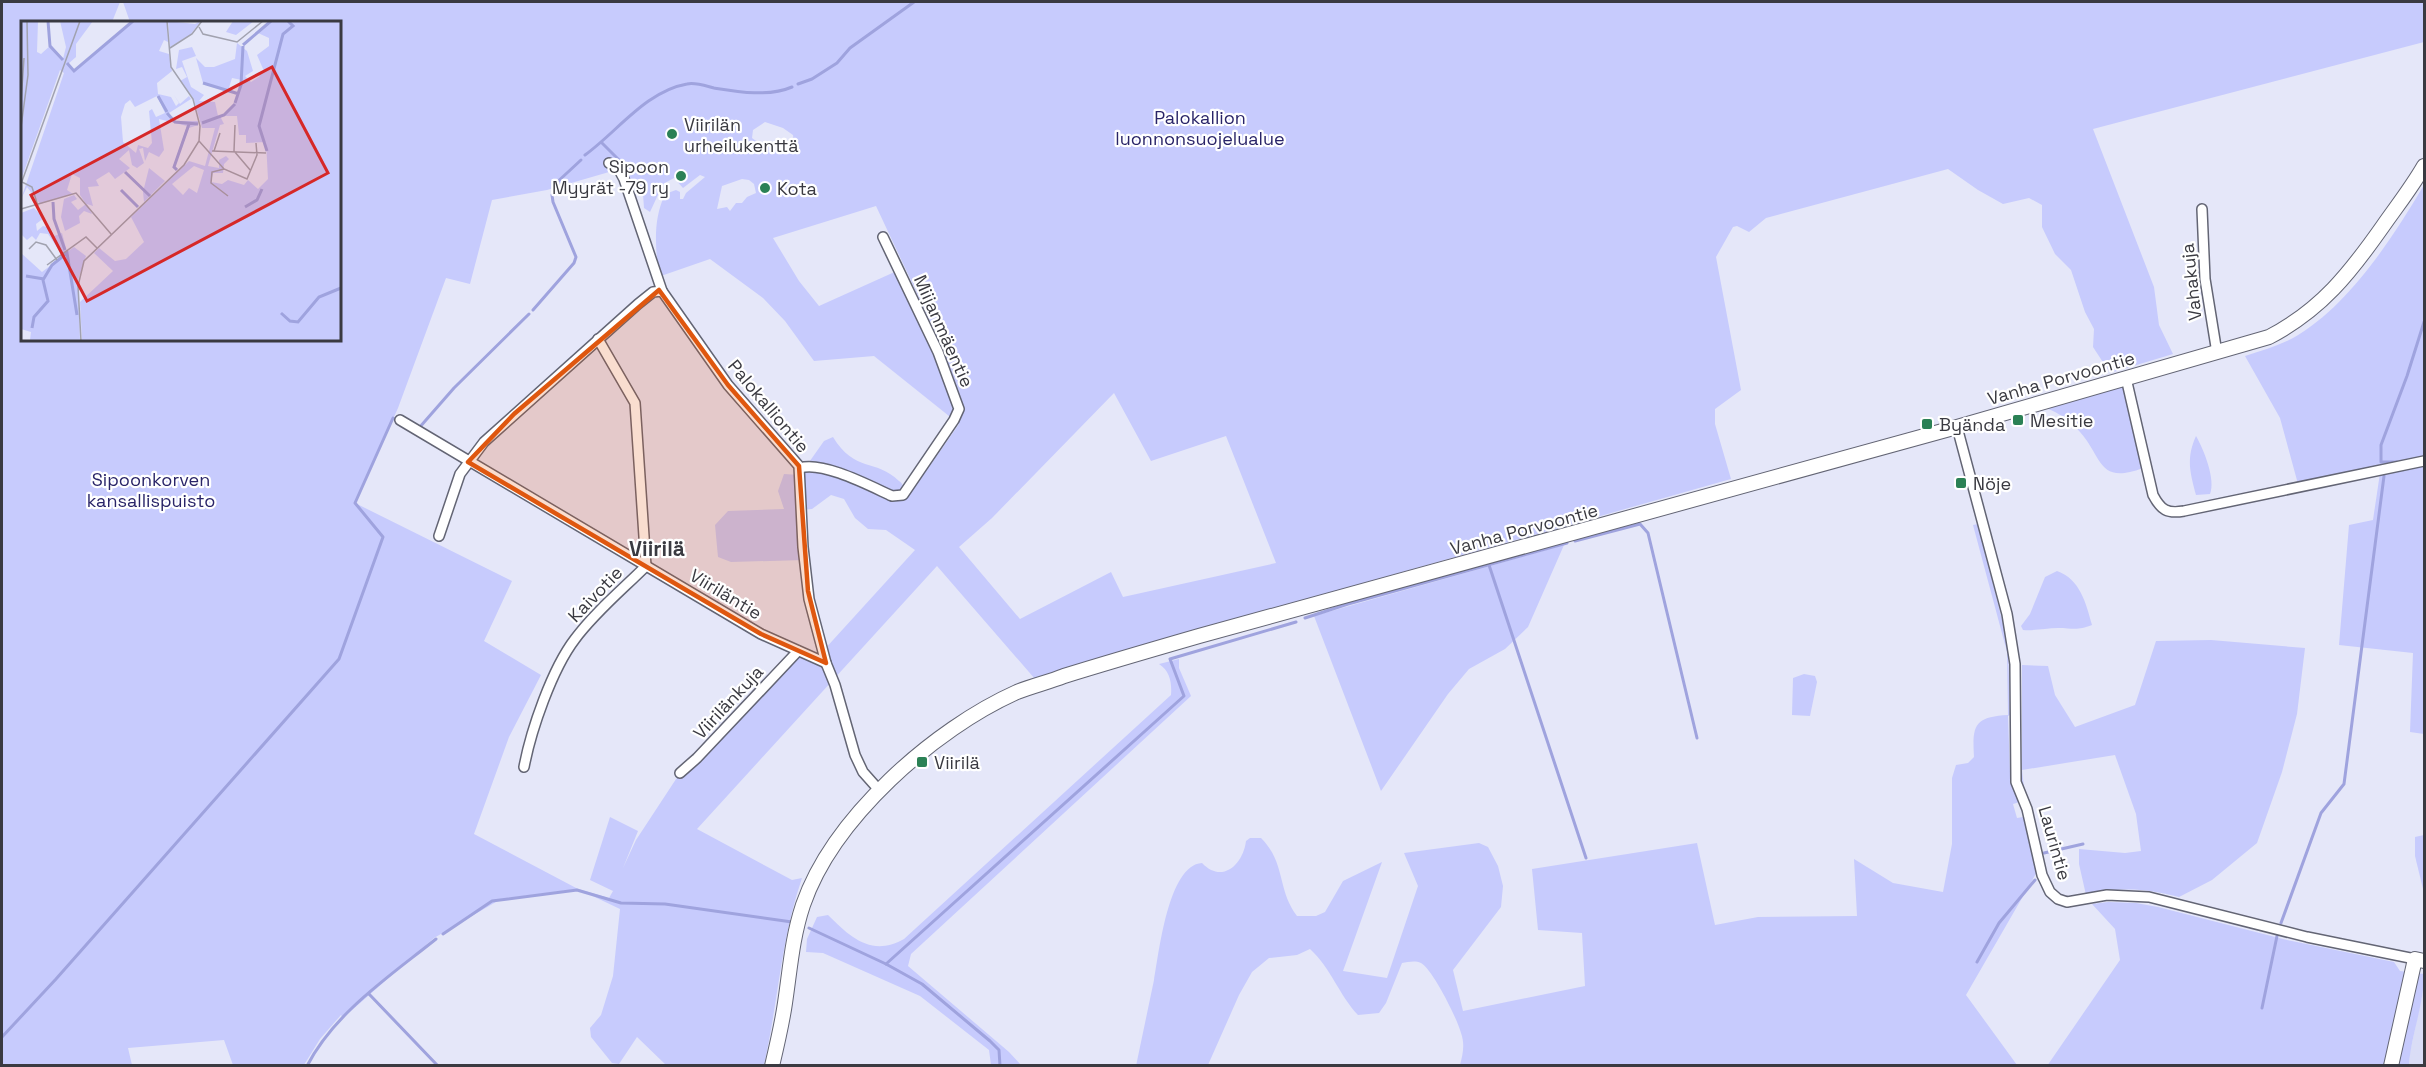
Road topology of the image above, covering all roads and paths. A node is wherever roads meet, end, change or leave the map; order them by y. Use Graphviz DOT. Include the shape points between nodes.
graph roads {
  1 [pos="609,164"];
  2 [pos="2424,166"];
  3 [pos="2202,209"];
  4 [pos="883,237"];
  5 [pos="662,291"];
  6 [pos="598,339"];
  7 [pos="2217,353"];
  8 [pos="2126,378"];
  9 [pos="400,420"];
  10 [pos="1957,427"];
  11 [pos="2424,461"];
  12 [pos="468,462"];
  13 [pos="800,468"];
  14 [pos="439,536"];
  15 [pos="646,566"];
  16 [pos="798,651"];
  17 [pos="826,663"];
  18 [pos="524,767"];
  19 [pos="680,773"];
  20 [pos="879,790"];
  21 [pos="2420,960"];
  22 [pos="772,1065"];
  23 [pos="2391,1065"];
  1 -- 5 [label="street, Palokalliontie" via="618,168 624,178"];
  2 -- 7 [label="street, Vanha Porvoontie" via="2360,258 2319,304 2269,337"];
  3 -- 7 [label="street, Vahakuja" via="2205,279"];
  4 -- 13 [label="street, Miijanmäentie" via="938,352 959,409 903,495 892,496 820,468"];
  5 -- 6 [label="street" via="653,292"];
  5 -- 13 [label="street, Palokalliontie" via="728,385"];
  6 -- 12 [label="street" via="483,442"];
  6 -- 15 [label="street, Kaivotie" via="635,403"];
  7 -- 8 [label="street, Vanha Porvoontie"];
  8 -- 10 [label="street, Vanha Porvoontie"];
  8 -- 11 [label="street" via="2153,495 2160,508 2168,512 2184,512"];
  9 -- 12 [label="street, Viiriläntie"];
  10 -- 20 [label="street, Vanha Porvoontie" via="1052,680 1017,692 963,723"];
  10 -- 21 [label="street, Laurintie" via="2013,645 2016,782 2050,892 2067,902 2107,896 2149,897 2299,935"];
  12 -- 14 [label="street" via="454,489"];
  12 -- 15 [label="street, Viiriläntie"];
  13 -- 17 [label="street, Palokalliontie" via="808,591"];
  15 -- 16 [label="street, Viiriläntie" via="761,634"];
  15 -- 18 [label="street, Kaivotie" via="576,637 562,657 528,746"];
  16 -- 17 [label="street, Viiriläntie"];
  16 -- 19 [label="street, Viirilänkuja"];
  17 -- 20 [label="street" via="855,755"];
  20 -- 22 [label="street, Vanha Porvoontie" via="845,830 814,879 804,904 794,936"];
  21 -- 23 [label="street"];
}
